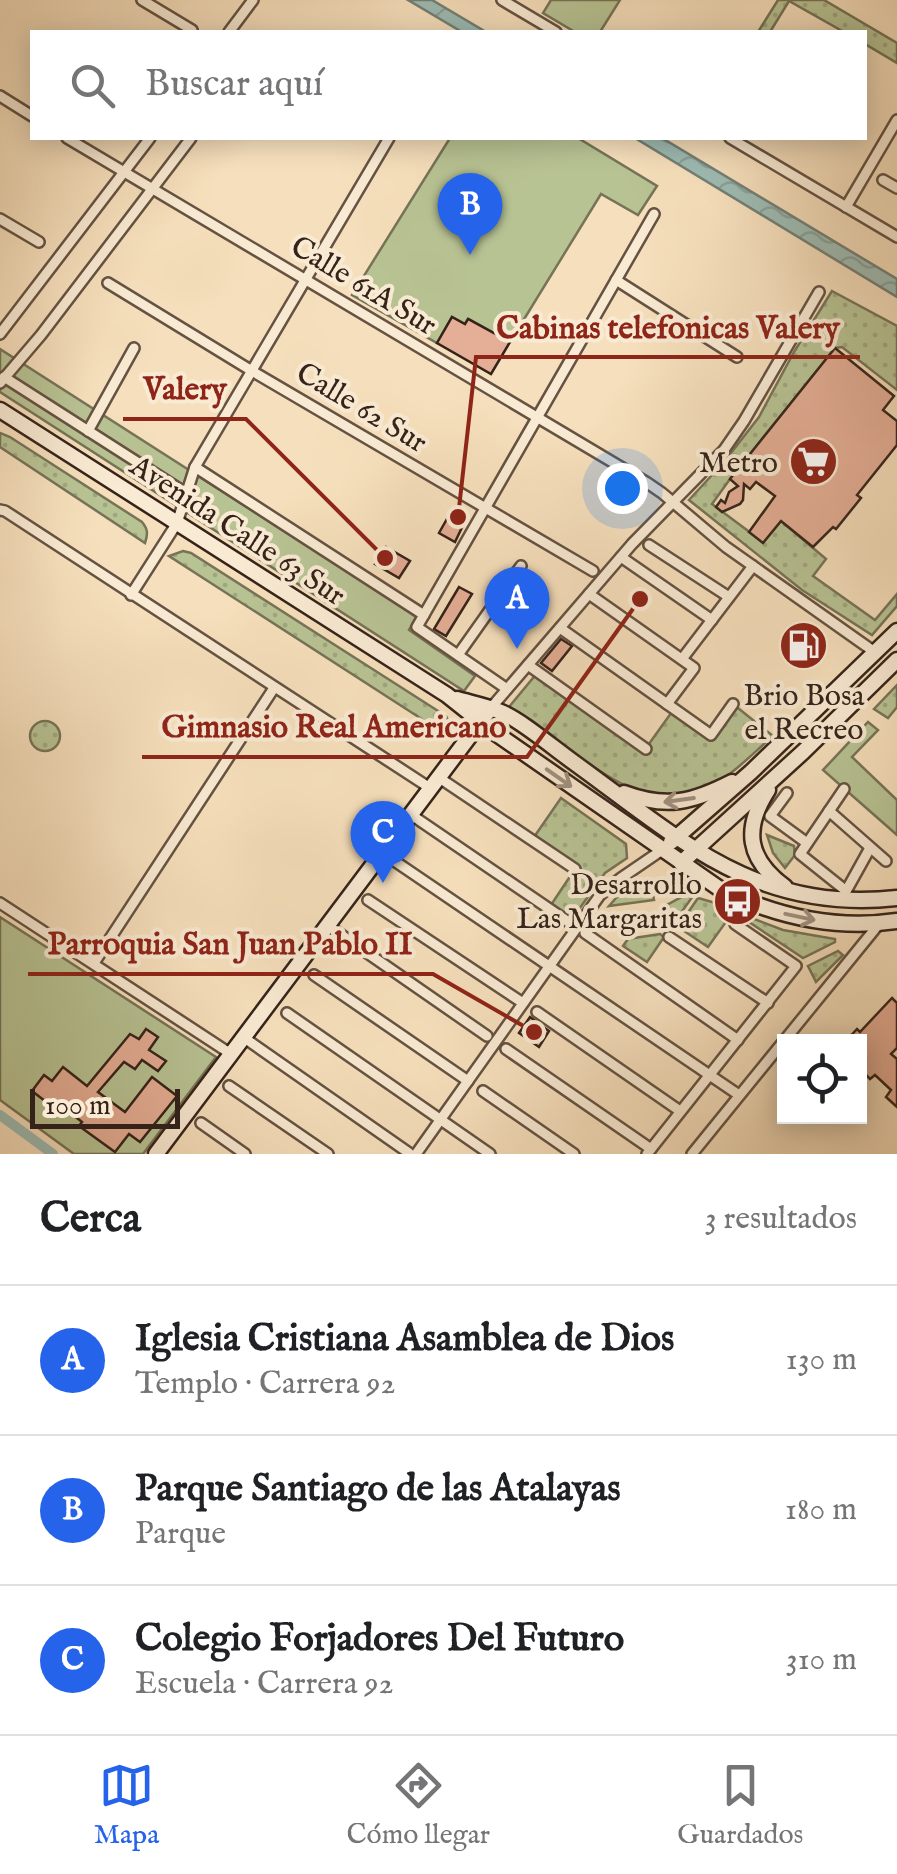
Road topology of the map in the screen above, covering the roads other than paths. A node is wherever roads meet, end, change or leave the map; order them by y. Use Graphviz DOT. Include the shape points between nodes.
graph roads {
  1 [pos="142,0"];
  2 [pos="252,0"];
  3 [pos="502,0"];
  4 [pos="192,30"];
  5 [pos="230,30"];
  6 [pos="553,30"];
  7 [pos="0,96"];
  8 [pos="30,115"];
  9 [pos="897,120"];
  10 [pos="70,140"];
  11 [pos="148,140"];
  12 [pos="189,140"];
  13 [pos="733,140"];
  14 [pos="387,141"];
  15 [pos="123,172"];
  16 [pos="884,180"];
  17 [pos="152,188"];
  18 [pos="897,188"];
  19 [pos="846,207"];
  20 [pos="654,214"];
  21 [pos="0,219"];
  22 [pos="897,237"];
  23 [pos="39,242"];
  24 [pos="306,279"];
  25 [pos="616,280"];
  26 [pos="108,283"];
  27 [pos="819,292"];
  28 [pos="0,334"];
  29 [pos="134,348"];
  30 [pos="737,357"];
  31 [pos="252,371"];
  32 [pos="2,378"];
  33 [pos="0,410"];
  34 [pos="537,418"];
  35 [pos="8,419"];
  36 [pos="88,431"];
  37 [pos="195,467"];
  38 [pos="187,494"];
  39 [pos="673,502"];
  40 [pos="485,509"];
  41 [pos="0,510"];
  42 [pos="177,524"];
  43 [pos="649,544"];
  44 [pos="621,557"];
  45 [pos="521,566"];
  46 [pos="753,566"];
  47 [pos="593,571"];
  48 [pos="589,594"];
  49 [pos="131,595"];
  50 [pos="729,597"];
  51 [pos="424,616"];
  52 [pos="712,620"];
  53 [pos="560,628"];
  54 [pos="897,631"];
  55 [pos="876,653"];
  56 [pos="458,656"];
  57 [pos="682,659"];
  58 [pos="897,660"];
  59 [pos="528,664"];
  60 [pos="274,688"];
  61 [pos="507,689"];
  62 [pos="447,696"];
  63 [pos="667,704"];
  64 [pos="733,704"];
  65 [pos="490,709"];
  66 [pos="480,721"];
  67 [pos="646,748"];
  68 [pos="751,772"];
  69 [pos="777,776"];
  70 [pos="434,782"];
  71 [pos="605,786"];
  72 [pos="844,789"];
  73 [pos="787,792"];
  74 [pos="829,811"];
  75 [pos="410,814"];
  76 [pos="677,837"];
  77 [pos="808,843"];
  78 [pos="870,848"];
  79 [pos="696,849"];
  80 [pos="662,850"];
  81 [pos="886,861"];
  82 [pos="396,862"];
  83 [pos="681,863"];
  84 [pos="575,869"];
  85 [pos="794,893"];
  86 [pos="845,895"];
  87 [pos="897,898"];
  88 [pos="368,900"];
  89 [pos="0,903"];
  90 [pos="897,921"];
  91 [pos="735,924"];
  92 [pos="879,924"];
  93 [pos="327,925"];
  94 [pos="573,925"];
  95 [pos="584,933"];
  96 [pos="669,936"];
  97 [pos="94,963"];
  98 [pos="550,964"];
  99 [pos="314,975"];
  100 [pos="768,1002"];
  101 [pos="523,1003"];
  102 [pos="537,1012"];
  103 [pos="287,1013"];
  104 [pos="486,1036"];
  105 [pos="243,1038"];
  106 [pos="738,1040"];
  107 [pos="506,1050"];
  108 [pos="230,1054"];
  109 [pos="710,1074"];
  110 [pos="468,1080"];
  111 [pos="229,1086"];
  112 [pos="483,1091"];
  113 [pos="738,1095"];
  114 [pos="680,1111"];
  115 [pos="440,1120"];
  116 [pos="201,1123"];
  117 [pos="649,1151"];
  118 [pos="412,1153"];
  119 [pos="696,1153"];
  120 [pos="156,1154"];
  121 [pos="245,1154"];
  122 [pos="328,1154"];
  123 [pos="490,1154"];
  124 [pos="574,1154"];
  1 -- 4 [label="street"];
  2 -- 5 [label="street"];
  3 -- 6 [label="street"];
  7 -- 8 [label="street"];
  9 -- 19 [label="street"];
  10 -- 15 [label="street, Calle 61A Sur"];
  11 -- 15 [label="street"];
  12 -- 17 [label="street"];
  13 -- 19 [label="street"];
  14 -- 24 [label="street"];
  15 -- 17 [label="street, Calle 61A Sur"];
  15 -- 28 [label="street"];
  16 -- 18 [label="street"];
  17 -- 24 [label="street, Calle 61A Sur"];
  17 -- 32 [label="street"];
  19 -- 22 [label="street"];
  20 -- 25 [label="street"];
  21 -- 23 [label="street"];
  24 -- 31 [label="street"];
  24 -- 34 [label="street, Calle 61A Sur"];
  25 -- 30 [label="street"];
  25 -- 34 [label="street"];
  26 -- 31 [label="street, Calle 62 Sur"];
  27 -- 39 [label="street" via="731,440"];
  29 -- 36 [label="street"];
  31 -- 37 [label="street"];
  31 -- 40 [label="street, Calle 62 Sur"];
  32 -- 36 [label="street"];
  33 -- 35 [label="main road, Avenida Calle 63 Sur"];
  34 -- 39 [label="street, Calle 61A Sur"];
  34 -- 40 [label="street"];
  35 -- 42 [label="main road, Avenida Calle 63 Sur"];
  36 -- 38 [label="street"];
  37 -- 38 [label="street"];
  37 -- 51 [label="street"];
  38 -- 42 [label="street"];
  39 -- 44 [label="street"];
  39 -- 46 [label="street, Calle 61A Sur"];
  40 -- 47 [label="street, Calle 62 Sur"];
  40 -- 51 [label="street"];
  41 -- 49 [label="street"];
  42 -- 49 [label="street"];
  42 -- 62 [label="main road, Avenida Calle 63 Sur"];
  43 -- 50 [label="street"];
  44 -- 48 [label="street"];
  44 -- 52 [label="street"];
  45 -- 56 [label="street"];
  46 -- 50 [label="street"];
  46 -- 55 [label="street, Calle 61A Sur"];
  48 -- 53 [label="street"];
  48 -- 57 [label="street"];
  49 -- 60 [label="street"];
  50 -- 52 [label="street"];
  51 -- 56 [label="street" via="417,628"];
  52 -- 57 [label="street"];
  53 -- 59 [label="street"];
  53 -- 63 [label="street"];
  54 -- 55 [label="main road"];
  55 -- 68 [label="main road"];
  56 -- 61 [label="street"];
  57 -- 63 [label="street" via="694,668"];
  58 -- 69 [label="main road"];
  59 -- 61 [label="street"];
  59 -- 67 [label="street"];
  60 -- 70 [label="street"];
  60 -- 97 [label="street"];
  61 -- 65 [label="street"];
  62 -- 65 [label="main road, Avenida Calle 63 Sur"];
  62 -- 66 [label="main road, Avenida Calle 63 Sur"];
  63 -- 64 [label="street" via="711,735"];
  65 -- 66 [label="main road"];
  65 -- 71 [label="main road, Avenida Calle 63 Sur"];
  66 -- 70 [label="main road"];
  66 -- 80 [label="main road, Avenida Calle 63 Sur, one-way"];
  68 -- 71 [label="main road, one-way" via="709,794 671,803"];
  68 -- 76 [label="main road"];
  69 -- 79 [label="main road"];
  69 -- 85 [label="main road" via="750,829 768,874"];
  70 -- 75 [label="main road"];
  70 -- 84 [label="street"];
  71 -- 76 [label="main road, Avenida Calle 63 Sur"];
  72 -- 74 [label="street"];
  73 -- 77 [label="street" via="770,816"];
  74 -- 77 [label="street"];
  74 -- 78 [label="street"];
  75 -- 93 [label="main road"];
  75 -- 94 [label="street"];
  76 -- 79 [label="main road, Avenida Calle 63 Sur"];
  76 -- 80 [label="main road"];
  77 -- 86 [label="street" via="800,854"];
  78 -- 81 [label="street"];
  78 -- 86 [label="street"];
  79 -- 83 [label="main road"];
  79 -- 85 [label="main road, Avenida Calle 63 Sur"];
  80 -- 83 [label="main road, Avenida Calle 63 Sur"];
  80 -- 98 [label="street" via="600,895"];
  82 -- 98 [label="street"];
  83 -- 92 [label="main road, Avenida Calle 63 Sur, one-way" via="735,896 785,914"];
  85 -- 86 [label="main road, Avenida Calle 63 Sur"];
  86 -- 87 [label="main road, Avenida Calle 63 Sur"];
  88 -- 101 [label="street"];
  89 -- 97 [label="street"];
  90 -- 92 [label="main road, Avenida Calle 63 Sur"];
  91 -- 100 [label="street" via="796,966"];
  92 -- 113 [label="street"];
  93 -- 104 [label="street"];
  93 -- 105 [label="main road"];
  95 -- 106 [label="street"];
  96 -- 100 [label="street"];
  97 -- 108 [label="street"];
  98 -- 101 [label="street"];
  98 -- 109 [label="street"];
  99 -- 110 [label="street"];
  100 -- 106 [label="street"];
  101 -- 110 [label="street"];
  102 -- 114 [label="street"];
  103 -- 115 [label="street"];
  105 -- 108 [label="main road"];
  105 -- 118 [label="street"];
  106 -- 109 [label="street"];
  107 -- 117 [label="street"];
  108 -- 120 [label="main road"];
  109 -- 113 [label="street"];
  109 -- 114 [label="street"];
  110 -- 115 [label="street"];
  111 -- 122 [label="street"];
  112 -- 124 [label="street"];
  113 -- 119 [label="street"];
  114 -- 117 [label="street"];
  115 -- 118 [label="street"];
  115 -- 123 [label="street"];
  116 -- 121 [label="street"];
}
